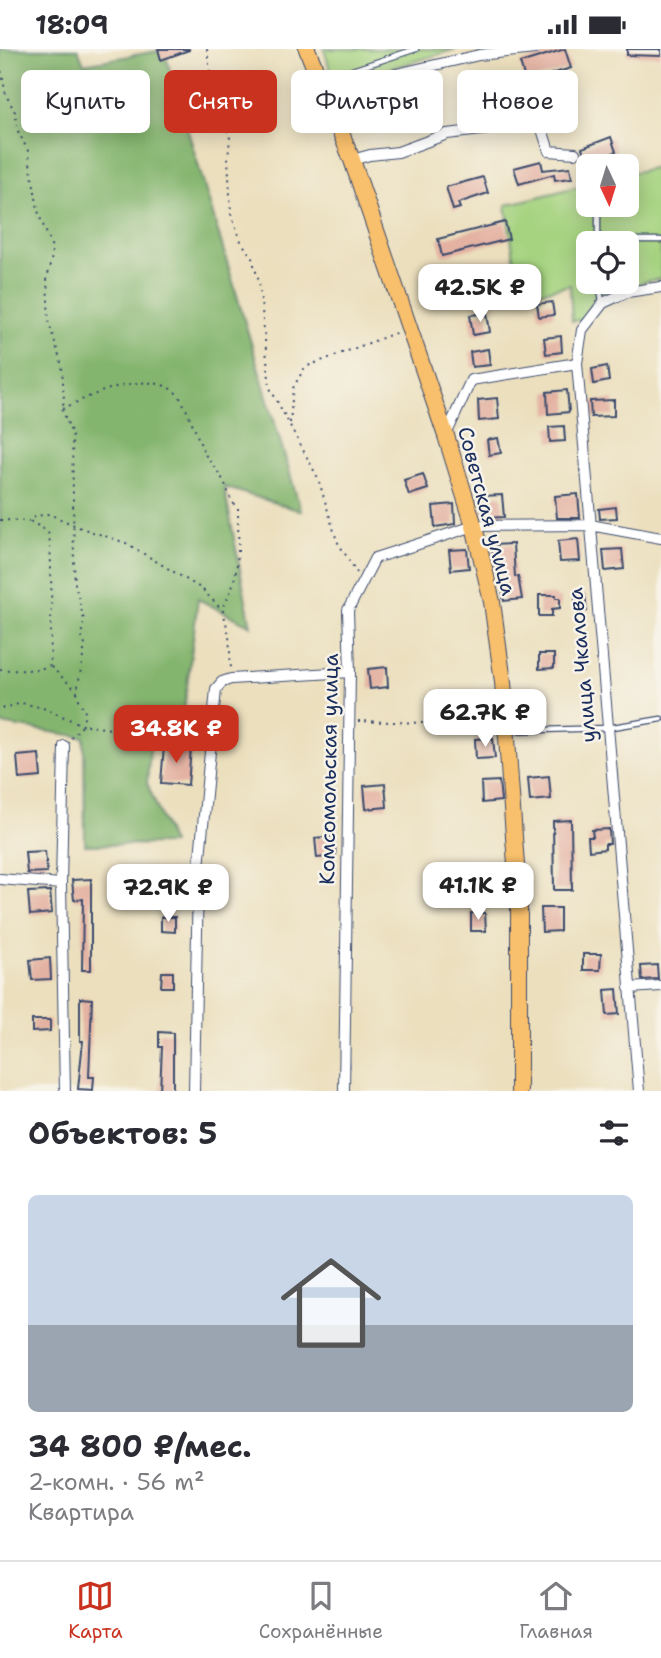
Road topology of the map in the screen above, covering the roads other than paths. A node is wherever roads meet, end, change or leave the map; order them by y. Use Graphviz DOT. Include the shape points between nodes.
graph roads {
  1 [pos="307,49"];
  2 [pos="416,49"];
  3 [pos="535,49"];
  4 [pos="400,51"];
  5 [pos="314,70"];
  6 [pos="350,70"];
  7 [pos="414,70"];
  8 [pos="340,133"];
  9 [pos="575,153"];
  10 [pos="352,160"];
  11 [pos="639,240"];
  12 [pos="661,240"];
  13 [pos="661,287"];
  14 [pos="601,294"];
  15 [pos="603,303"];
  16 [pos="577,363"];
  17 [pos="446,436"];
  18 [pos="590,525"];
  19 [pos="474,526"];
  20 [pos="661,538"];
  21 [pos="350,672"];
  22 [pos="661,719"];
  23 [pos="502,728"];
  24 [pos="607,728"];
  25 [pos="64,747"];
  26 [pos="0,879"];
  27 [pos="61,884"];
  28 [pos="661,985"];
  29 [pos="629,988"];
  30 [pos="65,1091"];
  31 [pos="194,1091"];
  32 [pos="344,1091"];
  33 [pos="519,1091"];
  34 [pos="639,1091"];
  1 -- 5 [label="main road, Советская улица"];
  2 -- 4 [label="lane"];
  3 -- 7 [label="street" via="479,55"];
  4 -- 6 [label="lane"];
  8 -- 10 [label="main road, Советская улица"];
  9 -- 10 [label="street" via="549,151 541,126 516,126 447,134 398,152"];
  10 -- 17 [label="main road, Советская улица"];
  11 -- 12 [label="lane"];
  13 -- 15 [label="street" via="627,292"];
  14 -- 15 [label="lane"];
  15 -- 16 [label="street, улица Чкалова" via="582,330"];
  16 -- 17 [label="street" via="471,380"];
  16 -- 18 [label="street, улица Чкалова"];
  17 -- 19 [label="main road, Советская улица"];
  18 -- 19 [label="street, Комсомольская улица"];
  18 -- 20 [label="street, Комсомольская улица"];
  18 -- 24 [label="street, улица Чкалова"];
  19 -- 21 [label="street, Комсомольская улица" via="375,558 348,610"];
  19 -- 23 [label="main road, Советская улица" via="492,603 503,682"];
  21 -- 31 [label="street" via="231,679 216,689 198,878"];
  21 -- 32 [label="street, Комсомольская улица"];
  22 -- 24 [label="lane"];
  23 -- 24 [label="lane"];
  23 -- 33 [label="main road, Советская улица" via="519,907"];
  24 -- 29 [label="street, улица Чкалова"];
  25 -- 27 [label="street"];
  26 -- 27 [label="street"];
  27 -- 30 [label="street"];
  28 -- 29 [label="street"];
  29 -- 34 [label="street, улица Чкалова"];
}
